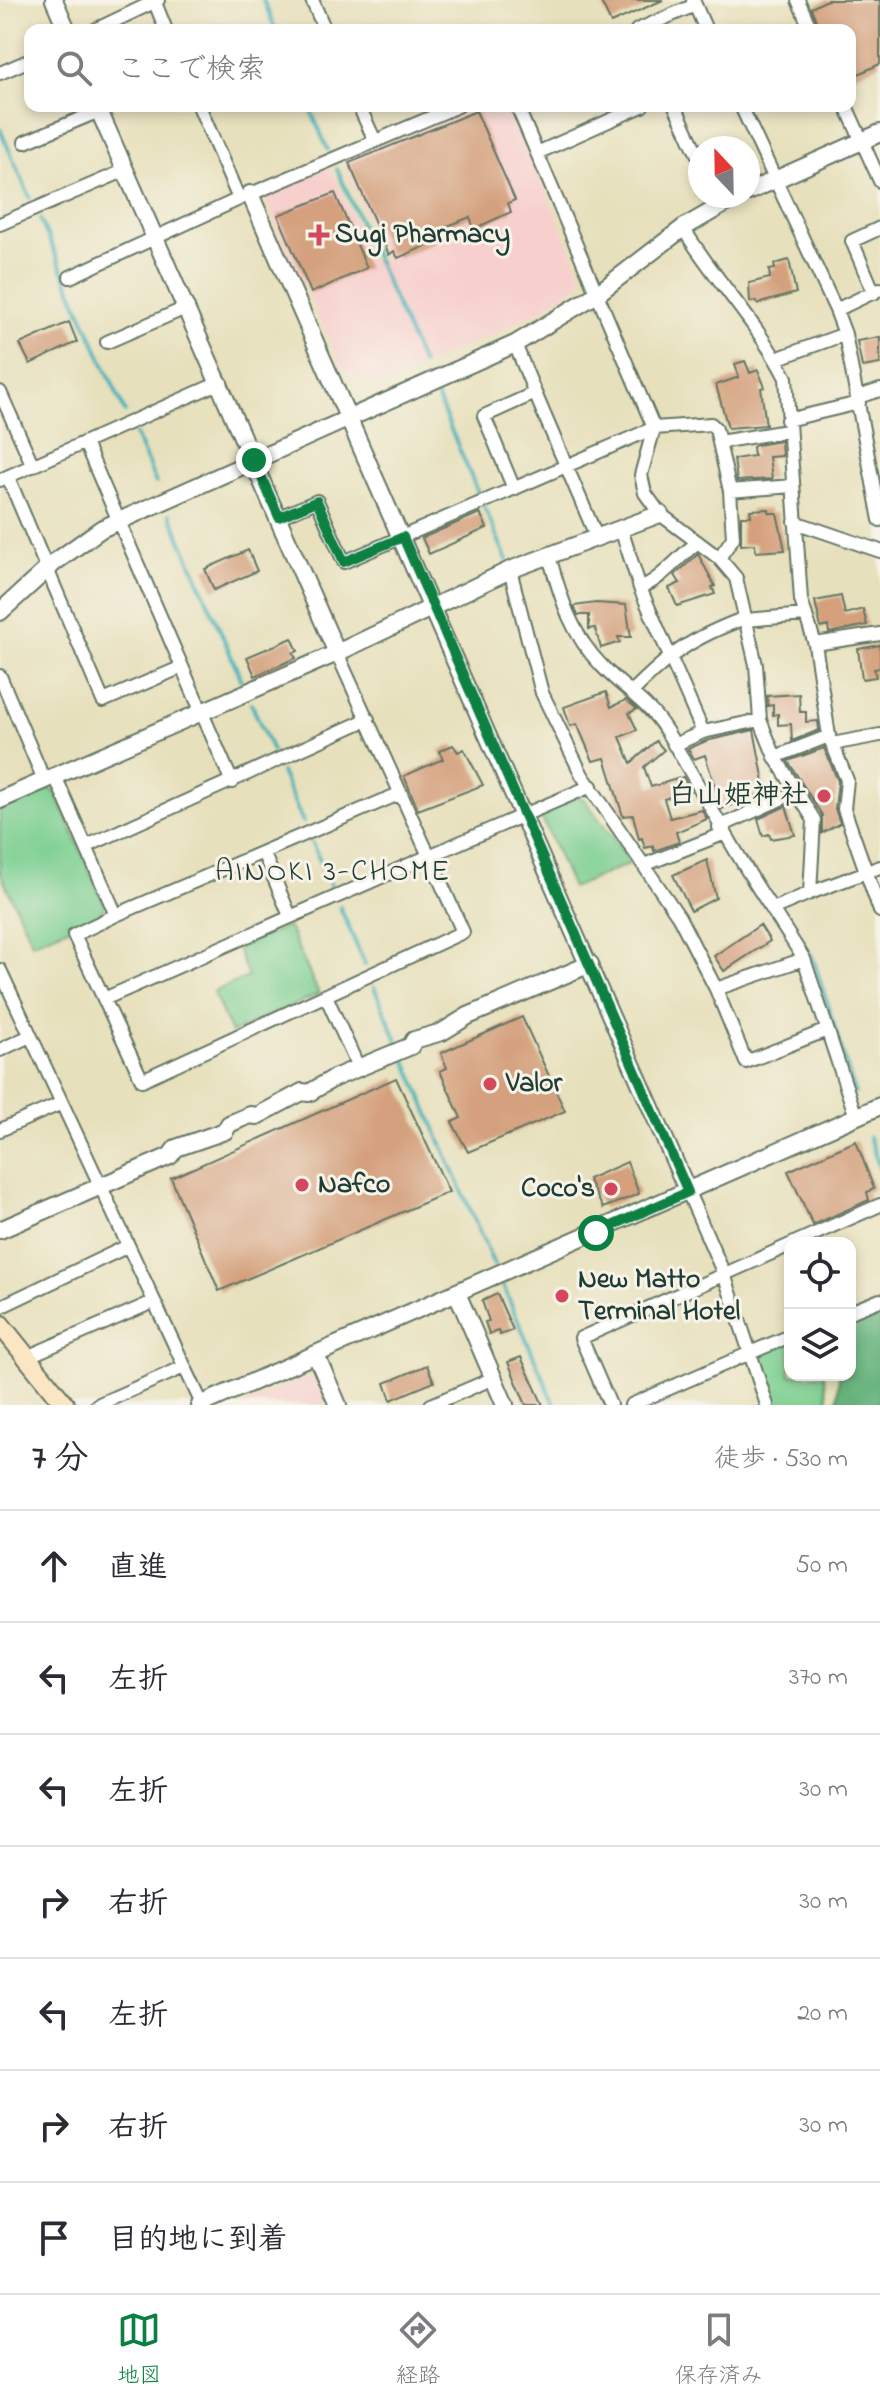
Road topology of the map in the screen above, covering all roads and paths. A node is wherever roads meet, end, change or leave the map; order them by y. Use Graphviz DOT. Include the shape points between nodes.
graph roads {
  1 [pos="54,0"];
  2 [pos="312,0"];
  3 [pos="798,0"];
  4 [pos="155,1"];
  5 [pos="694,3"];
  6 [pos="64,24"];
  7 [pos="107,24"];
  8 [pos="164,24"];
  9 [pos="322,24"];
  10 [pos="650,24"];
  11 [pos="703,24"];
  12 [pos="808,24"];
  13 [pos="24,63"];
  14 [pos="0,73"];
  15 [pos="91,112"];
  16 [pos="99,112"];
  17 [pos="202,112"];
  18 [pos="362,112"];
  19 [pos="444,112"];
  20 [pos="520,112"];
  21 [pos="625,112"];
  22 [pos="678,112"];
  23 [pos="744,112"];
  24 [pos="849,112"];
  25 [pos="880,133"];
  26 [pos="689,136"];
  27 [pos="375,141"];
  28 [pos="862,141"];
  29 [pos="25,142"];
  30 [pos="537,153"];
  31 [pos="126,170"];
  32 [pos="775,180"];
  33 [pos="880,181"];
  34 [pos="760,187"];
  35 [pos="244,197"];
  36 [pos="708,208"];
  37 [pos="0,224"];
  38 [pos="683,228"];
  39 [pos="880,228"];
  40 [pos="157,238"];
  41 [pos="70,277"];
  42 [pos="877,291"];
  43 [pos="597,294"];
  44 [pos="188,307"];
  45 [pos="836,310"];
  46 [pos="845,334"];
  47 [pos="107,342"];
  48 [pos="515,344"];
  49 [pos="776,359"];
  50 [pos="221,382"];
  51 [pos="880,390"];
  52 [pos="0,392"];
  53 [pos="535,393"];
  54 [pos="858,400"];
  55 [pos="350,419"];
  56 [pos="787,425"];
  57 [pos="654,428"];
  58 [pos="719,442"];
  59 [pos="85,443"];
  60 [pos="254,460"];
  61 [pos="568,465"];
  62 [pos="33,466"];
  63 [pos="876,470"];
  64 [pos="4,478"];
  65 [pos="792,486"];
  66 [pos="514,489"];
  67 [pos="730,491"];
  68 [pos="660,514"];
  69 [pos="279,517"];
  70 [pos="119,520"];
  71 [pos="880,520"];
  72 [pos="795,522"];
  73 [pos="621,529"];
  74 [pos="403,537"];
  75 [pos="597,538"];
  76 [pos="698,542"];
  77 [pos="880,551"];
  78 [pos="549,556"];
  79 [pos="719,558"];
  80 [pos="48,570"];
  81 [pos="510,570"];
  82 [pos="640,588"];
  83 [pos="433,607"];
  84 [pos="0,612"];
  85 [pos="806,615"];
  86 [pos="745,619"];
  87 [pos="880,634"];
  88 [pos="815,644"];
  89 [pos="337,653"];
  90 [pos="669,655"];
  91 [pos="182,667"];
  92 [pos="0,676"];
  93 [pos="632,692"];
  94 [pos="202,712"];
  95 [pos="368,719"];
  96 [pos="760,720"];
  97 [pos="703,732"];
  98 [pos="880,735"];
  99 [pos="830,740"];
  100 [pos="674,745"];
  101 [pos="775,757"];
  102 [pos="50,778"];
  103 [pos="232,782"];
  104 [pos="591,786"];
  105 [pos="798,791"];
  106 [pos="401,793"];
  107 [pos="0,800"];
  108 [pos="522,814"];
  109 [pos="721,831"];
  110 [pos="87,846"];
  111 [pos="263,852"];
  112 [pos="429,856"];
  113 [pos="644,865"];
  114 [pos="880,867"];
  115 [pos="867,872"];
  116 [pos="810,893"];
  117 [pos="772,909"];
  118 [pos="880,911"];
  119 [pos="116,915"];
  120 [pos="290,916"];
  121 [pos="804,959"];
  122 [pos="590,964"];
  123 [pos="0,970"];
  124 [pos="716,989"];
  125 [pos="326,996"];
  126 [pos="104,999"];
  127 [pos="827,1030"];
  128 [pos="30,1036"];
  129 [pos="0,1050"];
  130 [pos="358,1067"];
  131 [pos="62,1103"];
  132 [pos="880,1106"];
  133 [pos="856,1117"];
  134 [pos="0,1130"];
  135 [pos="101,1185"];
  136 [pos="688,1192"];
  137 [pos="880,1205"];
  138 [pos="0,1230"];
  139 [pos="808,1237"];
  140 [pos="126,1247"];
  141 [pos="784,1247"];
  142 [pos="724,1274"];
  143 [pos="457,1293"];
  144 [pos="880,1300"];
  145 [pos="153,1302"];
  146 [pos="0,1307"];
  147 [pos="856,1310"];
  148 [pos="0,1324"];
  149 [pos="784,1339"];
  150 [pos="750,1353"];
  151 [pos="316,1355"];
  152 [pos="29,1356"];
  153 [pos="184,1367"];
  154 [pos="494,1378"];
  155 [pos="65,1405"];
  156 [pos="97,1405"];
  157 [pos="201,1405"];
  158 [pos="338,1405"];
  159 [pos="431,1405"];
  160 [pos="505,1405"];
  161 [pos="610,1405"];
  162 [pos="631,1405"];
  163 [pos="767,1405"];
  1 -- 6 [label="street"];
  2 -- 9 [label="street"];
  3 -- 12 [label="street"];
  4 -- 7 [label="street"];
  4 -- 8 [label="street"];
  5 -- 10 [label="street"];
  5 -- 11 [label="street"];
  13 -- 14 [label="street"];
  15 -- 29 [label="street"];
  16 -- 31 [label="street"];
  17 -- 35 [label="street"];
  18 -- 27 [label="street"];
  19 -- 27 [label="street"];
  20 -- 30 [label="street"];
  21 -- 30 [label="street"];
  22 -- 26 [label="street"];
  23 -- 32 [label="street"];
  24 -- 28 [label="street"];
  25 -- 28 [label="street"];
  27 -- 35 [label="street"];
  28 -- 32 [label="street"];
  28 -- 33 [label="street"];
  30 -- 43 [label="street"];
  31 -- 37 [label="street"];
  31 -- 40 [label="street"];
  32 -- 34 [label="street"];
  32 -- 45 [label="street"];
  35 -- 40 [label="street"];
  35 -- 55 [label="street"];
  36 -- 38 [label="street"];
  38 -- 43 [label="street"];
  38 -- 49 [label="street"];
  39 -- 42 [label="street" via="852,241"];
  40 -- 41 [label="street"];
  40 -- 44 [label="street"];
  42 -- 45 [label="street"];
  43 -- 48 [label="street"];
  43 -- 57 [label="street"];
  44 -- 47 [label="street"];
  44 -- 50 [label="street"];
  45 -- 46 [label="street"];
  46 -- 49 [label="street"];
  46 -- 54 [label="street"];
  48 -- 53 [label="street"];
  48 -- 55 [label="street"];
  49 -- 56 [label="street" via="786,378"];
  50 -- 59 [label="street"];
  50 -- 60 [label="street"];
  51 -- 54 [label="street"];
  52 -- 62 [label="street"];
  53 -- 61 [label="street"];
  53 -- 66 [label="street" via="484,416"];
  54 -- 56 [label="street"];
  54 -- 63 [label="street"];
  55 -- 60 [label="street"];
  55 -- 74 [label="street"];
  56 -- 58 [label="street"];
  56 -- 65 [label="street"];
  57 -- 58 [label="street" via="711,424"];
  57 -- 61 [label="street"];
  57 -- 68 [label="street" via="641,475 645,493"];
  58 -- 67 [label="street"];
  59 -- 62 [label="street"];
  59 -- 70 [label="street"];
  60 -- 69 [label="street"];
  60 -- 70 [label="street"];
  61 -- 66 [label="street"];
  61 -- 75 [label="street"];
  62 -- 64 [label="street"];
  63 -- 71 [label="street"];
  64 -- 80 [label="street"];
  65 -- 67 [label="street"];
  65 -- 72 [label="street"];
  66 -- 74 [label="street"];
  67 -- 79 [label="street" via="733,538"];
  68 -- 73 [label="street"];
  68 -- 76 [label="street"];
  69 -- 74 [label="street" via="317,501 344,562"];
  69 -- 89 [label="street"];
  70 -- 80 [label="street"];
  70 -- 91 [label="street"];
  72 -- 77 [label="street"];
  72 -- 85 [label="street"];
  73 -- 75 [label="street"];
  73 -- 82 [label="street"];
  74 -- 83 [label="street"];
  75 -- 78 [label="street"];
  76 -- 79 [label="street"];
  76 -- 82 [label="street" via="667,565 656,581"];
  78 -- 81 [label="street"];
  78 -- 93 [label="street" via="577,637"];
  79 -- 86 [label="street" via="736,578"];
  80 -- 84 [label="street"];
  80 -- 91 [label="street" via="103,701"];
  81 -- 83 [label="street"];
  81 -- 104 [label="street" via="542,693"];
  82 -- 90 [label="street"];
  83 -- 89 [label="street"];
  83 -- 108 [label="street"];
  85 -- 86 [label="street"];
  85 -- 88 [label="street"];
  86 -- 90 [label="street" via="698,636"];
  86 -- 96 [label="street" via="756,665"];
  87 -- 88 [label="street"];
  88 -- 99 [label="street"];
  89 -- 94 [label="street"];
  89 -- 95 [label="street"];
  90 -- 93 [label="street"];
  90 -- 97 [label="street"];
  91 -- 94 [label="street"];
  92 -- 102 [label="street"];
  93 -- 100 [label="street" via="650,707"];
  94 -- 102 [label="street"];
  94 -- 103 [label="street"];
  95 -- 103 [label="street"];
  95 -- 106 [label="street"];
  96 -- 97 [label="street"];
  96 -- 101 [label="street"];
  97 -- 100 [label="street"];
  98 -- 99 [label="street"];
  99 -- 101 [label="street"];
  99 -- 115 [label="street" via="847,780 844,809"];
  100 -- 109 [label="street"];
  101 -- 105 [label="street"];
  102 -- 107 [label="street"];
  102 -- 110 [label="street"];
  103 -- 110 [label="street"];
  104 -- 108 [label="street"];
  104 -- 113 [label="street"];
  105 -- 109 [label="street"];
  105 -- 116 [label="street" via="814,820"];
  106 -- 111 [label="street"];
  106 -- 112 [label="street"];
  108 -- 112 [label="street"];
  108 -- 122 [label="street"];
  109 -- 113 [label="street"];
  109 -- 117 [label="street"];
  110 -- 119 [label="street"];
  111 -- 119 [label="street"];
  111 -- 120 [label="street"];
  112 -- 120 [label="street"];
  112 -- 125 [label="street" via="463,932"];
  113 -- 124 [label="street" via="679,917"];
  114 -- 115 [label="street"];
  115 -- 116 [label="street"];
  115 -- 118 [label="street"];
  116 -- 117 [label="street"];
  117 -- 121 [label="street"];
  119 -- 126 [label="street" via="74,935"];
  120 -- 126 [label="street"];
  121 -- 124 [label="street"];
  121 -- 127 [label="street"];
  122 -- 130 [label="street"];
  122 -- 136 [label="street"];
  123 -- 128 [label="street"];
  124 -- 127 [label="street" via="746,1062"];
  125 -- 126 [label="street" via="142,1080"];
  125 -- 130 [label="street"];
  127 -- 133 [label="street"];
  128 -- 129 [label="street"];
  128 -- 131 [label="street"];
  130 -- 135 [label="street"];
  131 -- 134 [label="street"];
  131 -- 135 [label="street"];
  132 -- 133 [label="street"];
  133 -- 136 [label="street"];
  135 -- 138 [label="street"];
  135 -- 140 [label="street"];
  136 -- 142 [label="street"];
  136 -- 143 [label="street"];
  137 -- 139 [label="street"];
  140 -- 145 [label="street"];
  140 -- 146 [label="street"];
  141 -- 142 [label="street"];
  142 -- 150 [label="street"];
  142 -- 161 [label="street" via="581,1338"];
  143 -- 151 [label="street"];
  143 -- 154 [label="street"];
  144 -- 147 [label="street"];
  145 -- 152 [label="street"];
  145 -- 153 [label="street"];
  148 -- 152 [label="main road"];
  149 -- 150 [label="street"];
  150 -- 162 [label="street"];
  150 -- 163 [label="street"];
  151 -- 157 [label="street"];
  151 -- 158 [label="street"];
  152 -- 155 [label="main road"];
  153 -- 156 [label="street"];
  153 -- 157 [label="street"];
  154 -- 159 [label="street"];
  154 -- 160 [label="street"];
}
